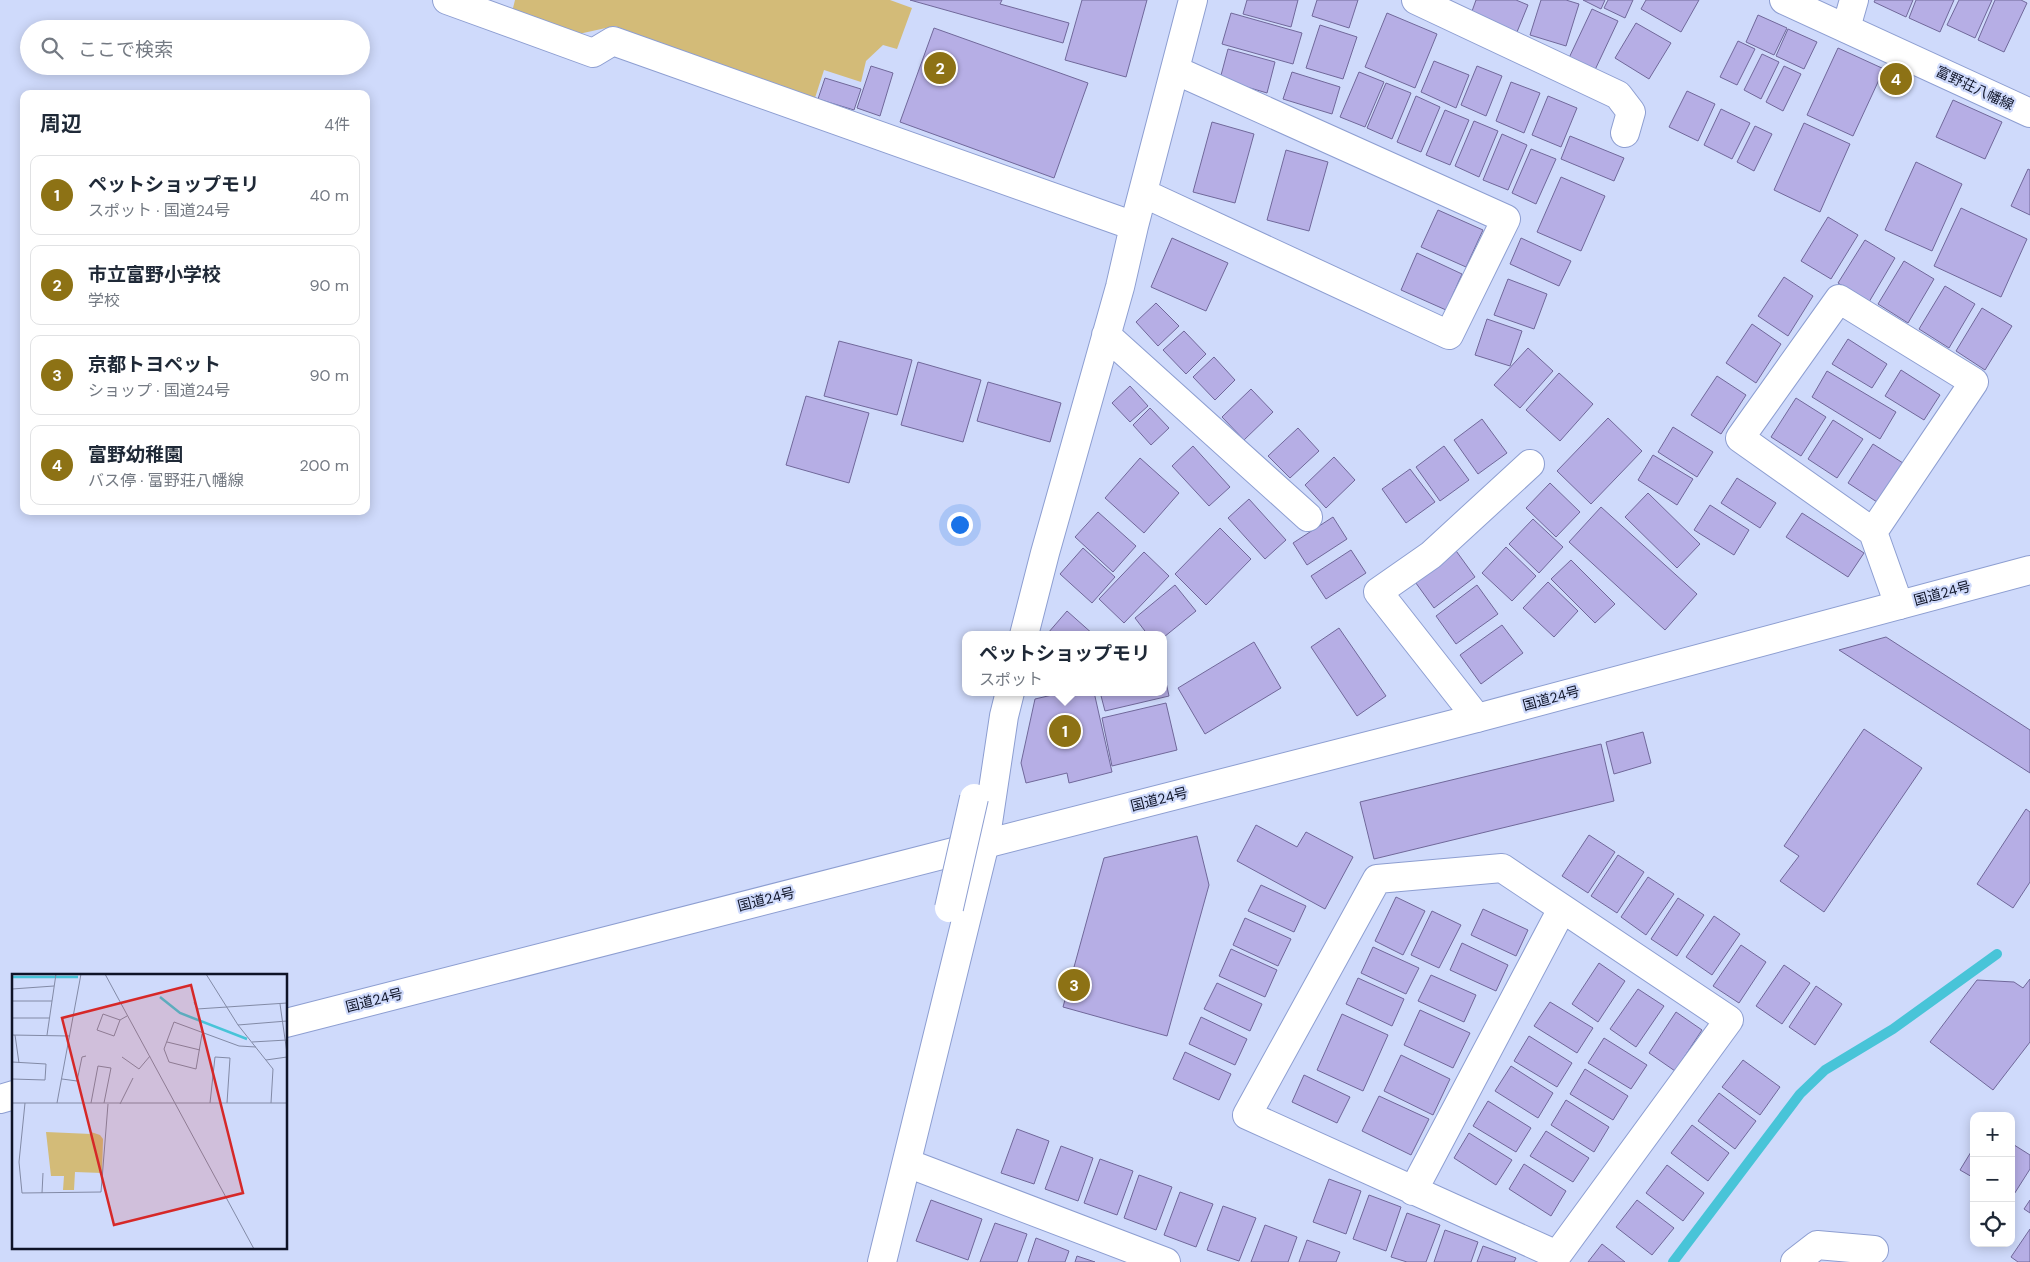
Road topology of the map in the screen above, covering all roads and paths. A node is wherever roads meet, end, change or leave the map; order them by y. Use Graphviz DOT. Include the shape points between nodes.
graph roads {
  1 [pos="447,0"];
  2 [pos="1193,0"];
  3 [pos="1416,0"];
  4 [pos="1784,0"];
  5 [pos="1854,0"];
  6 [pos="1846,28"];
  7 [pos="1175,70"];
  8 [pos="2030,113"];
  9 [pos="1625,133"];
  10 [pos="1143,193"];
  11 [pos="1134,226"];
  12 [pos="1106,335"];
  13 [pos="1530,464"];
  14 [pos="1308,517"];
  15 [pos="1873,532"];
  16 [pos="2030,570"];
  17 [pos="1899,605"];
  18 [pos="1025,631"];
  19 [pos="1009,696"];
  20 [pos="1477,718"];
  21 [pos="974,798"];
  22 [pos="985,843"];
  23 [pos="949,908"];
  24 [pos="1562,909"];
  25 [pos="288,1022"];
  26 [pos="907,1163"];
  27 [pos="1413,1191"];
  28 [pos="1874,1250"];
  29 [pos="1554,1258"];
  30 [pos="882,1262"];
  31 [pos="1166,1262"];
  32 [pos="1795,1262"];
  1 -- 11 [label="main road" via="593,53 613,41"];
  2 -- 7 [label="main road"];
  3 -- 9 [label="main road" via="1618,95 1631,112"];
  4 -- 6 [label="main road, 富野荘八幡線"];
  5 -- 6 [label="main road"];
  6 -- 8 [label="main road, 富野荘八幡線"];
  7 -- 10 [label="main road"];
  7 -- 10 [label="main road" via="1506,219 1449,335"];
  10 -- 11 [label="main road"];
  11 -- 12 [label="main road"];
  12 -- 14 [label="main road"];
  12 -- 18 [label="main road"];
  13 -- 20 [label="main road" via="1431,555 1378,592"];
  15 -- 15 [label="main road" via="1740,438 1839,299 1974,382"];
  15 -- 17 [label="main road"];
  16 -- 17 [label="main road, 国道24号"];
  17 -- 20 [label="main road, 国道24号"];
  19 -- 22 [label="main road"];
  20 -- 22 [label="main road, 国道24号"];
  21 -- 23 [label="main road, bridge"];
  22 -- 25 [label="main road, 国道24号"];
  22 -- 26 [label="main road"];
  24 -- 27 [label="main road"];
  24 -- 27 [label="main road" via="1502,868 1377,879 1247,1115"];
  24 -- 29 [label="main road" via="1729,1020"];
  26 -- 30 [label="main road"];
  26 -- 31 [label="main road"];
  27 -- 29 [label="main road"];
  28 -- 32 [label="main road" via="1817,1245"];
}
